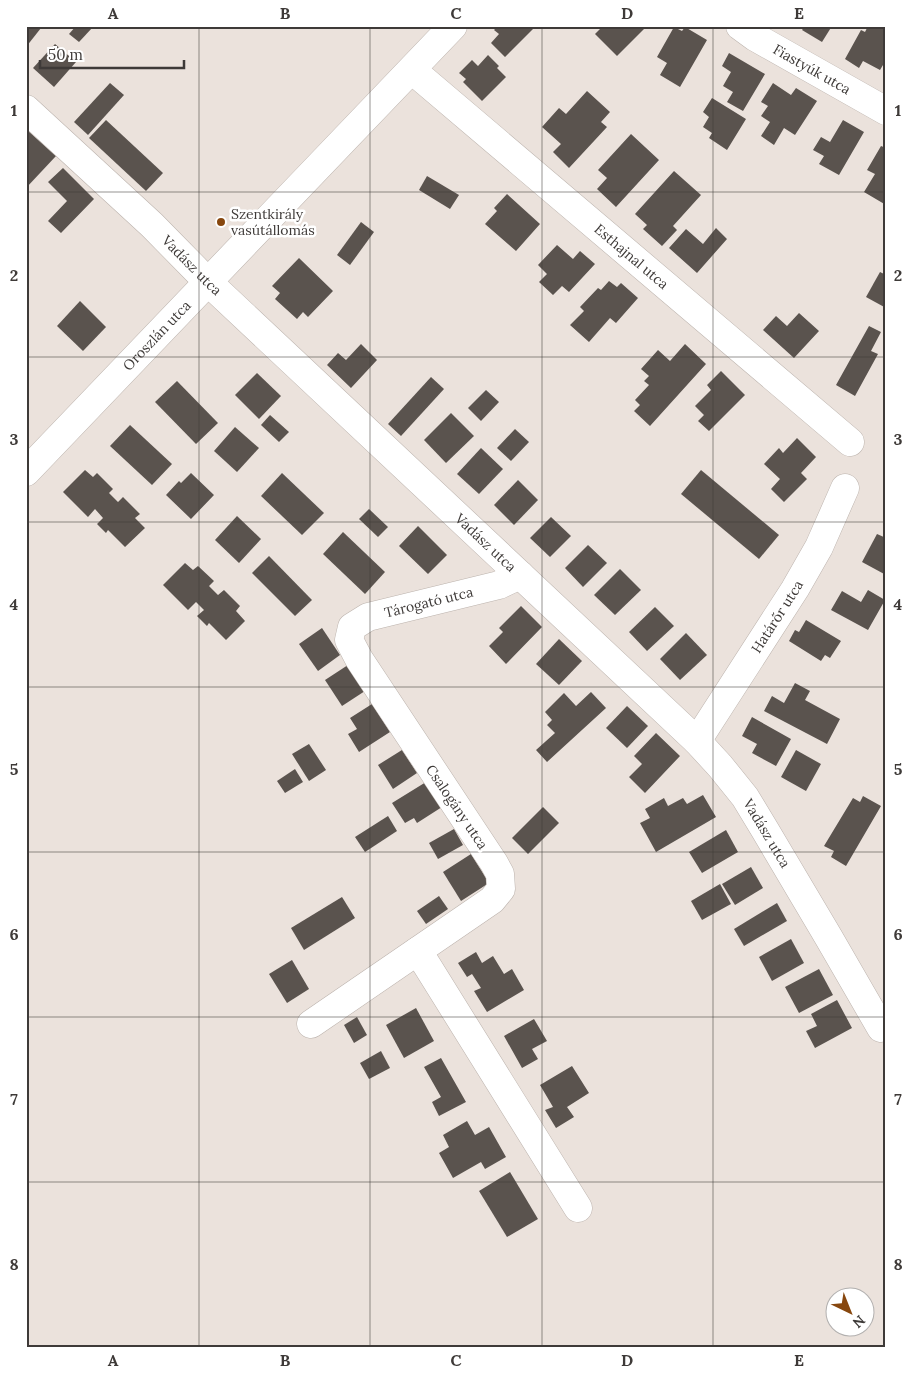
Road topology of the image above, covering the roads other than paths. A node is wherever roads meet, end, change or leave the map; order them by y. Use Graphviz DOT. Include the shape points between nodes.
graph roads {
  1 [pos="452,26"];
  2 [pos="740,26"];
  3 [pos="412,70"];
  4 [pos="26,109"];
  5 [pos="886,111"];
  6 [pos="208,282"];
  7 [pos="850,442"];
  8 [pos="26,472"];
  9 [pos="845,488"];
  10 [pos="520,575"];
  11 [pos="349,640"];
  12 [pos="698,741"];
  13 [pos="418,951"];
  14 [pos="311,1024"];
  15 [pos="881,1028"];
  16 [pos="578,1208"];
  1 -- 3 [label="street, Oroszlán utca"];
  2 -- 5 [label="street, Fiastyúk utca"];
  3 -- 6 [label="street, Oroszlán utca"];
  3 -- 7 [label="street, Esthajnal utca"];
  4 -- 6 [label="street, Vadász utca" via="152,225"];
  6 -- 8 [label="street, Oroszlán utca"];
  6 -- 10 [label="street, Vadász utca"];
  9 -- 12 [label="street, Határőr utca" via="819,548"];
  10 -- 11 [label="street, Tárogató utca" via="499,585 368,617 352,627"];
  10 -- 12 [label="street, Vadász utca"];
  11 -- 13 [label="street, Csalogány utca" via="500,874 501,889 492,900"];
  12 -- 15 [label="street, Vadász utca" via="750,806"];
  13 -- 14 [label="street, Csalogány utca"];
  13 -- 16 [label="street"];
}
